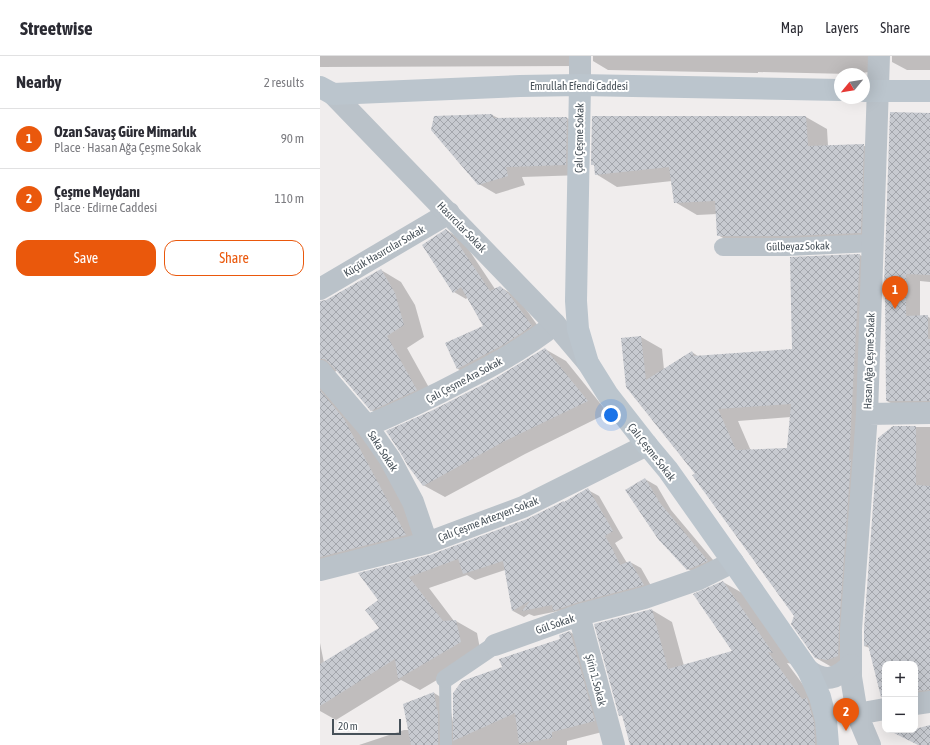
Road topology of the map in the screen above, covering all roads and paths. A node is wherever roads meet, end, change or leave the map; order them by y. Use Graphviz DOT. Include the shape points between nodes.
graph roads {
  1 [pos="580,56"];
  2 [pos="880,56"];
  3 [pos="580,85"];
  4 [pos="326,90"];
  5 [pos="834,90"];
  6 [pos="871,91"];
  7 [pos="930,91"];
  8 [pos="449,213"];
  9 [pos="873,243"];
  10 [pos="723,247"];
  11 [pos="320,289"];
  12 [pos="555,324"];
  13 [pos="588,363"];
  14 [pos="320,371"];
  15 [pos="930,413"];
  16 [pos="867,414"];
  17 [pos="367,426"];
  18 [pos="646,445"];
  19 [pos="427,543"];
  20 [pos="734,562"];
  21 [pos="320,570"];
  22 [pos="579,616"];
  23 [pos="495,645"];
  24 [pos="851,665"];
  25 [pos="808,670"];
  26 [pos="445,679"];
  27 [pos="930,702"];
  28 [pos="918,704"];
  29 [pos="882,710"];
  30 [pos="857,714"];
  31 [pos="446,745"];
  32 [pos="614,745"];
  33 [pos="828,745"];
  34 [pos="870,745"];
  1 -- 3 [label="street, Çalı Çeşme Sokak"];
  2 -- 6 [label="street, Hasan Ağa Çeşme Sokak"];
  3 -- 4 [label="main road, Emrullah Efendi Caddesi"];
  3 -- 5 [label="main road, Emrullah Efendi Caddesi"];
  3 -- 13 [label="main road, Çalı Çeşme Sokak" via="576,301 578,329"];
  4 -- 8 [label="street, Hasırcılar Sokak"];
  6 -- 7 [label="main road"];
  6 -- 9 [label="street, Hasan Ağa Çeşme Sokak"];
  8 -- 11 [label="street, Küçük Hasırcılar Sokak"];
  8 -- 12 [label="street, Hasırcılar Sokak"];
  9 -- 10 [label="street, Gülbeyaz Sokak"];
  9 -- 16 [label="street, Hasan Ağa Çeşme Sokak"];
  12 -- 13 [label="street, Hasırcılar Sokak"];
  12 -- 17 [label="street, Çalı Çeşme Ara Sokak" via="538,338 487,369 416,405"];
  13 -- 18 [label="main road, Çalı Çeşme Sokak" via="608,395"];
  14 -- 17 [label="street, Saka Sokak"];
  15 -- 16 [label="street"];
  16 -- 24 [label="street, Hasan Ağa Çeşme Sokak" via="851,629"];
  17 -- 19 [label="street, Saka Sokak" via="390,459 413,502"];
  18 -- 19 [label="street, Çalı Çeşme Artezyen Sokak" via="524,508"];
  18 -- 20 [label="main road, Çalı Çeşme Sokak" via="668,470"];
  19 -- 21 [label="street, Çalı Çeşme Artezyen Sokak"];
  20 -- 22 [label="street, Gül Sokak" via="699,579"];
  20 -- 25 [label="main road, Çalı Çeşme Sokak"];
  22 -- 23 [label="street, Gül Sokak"];
  22 -- 32 [label="street, Şirin 1. Sokak"];
  23 -- 26 [label="street, Gül Sokak"];
  24 -- 25 [label="street" via="842,674 834,677 815,676"];
  24 -- 30 [label="street, Hasan Ağa Çeşme Sokak"];
  25 -- 33 [label="main road, Çalı Çeşme Sokak" via="820,697 826,720"];
  26 -- 31 [label="lane, Gül Sokak"];
  27 -- 28 [label="street"];
  29 -- 30 [label="street"];
  30 -- 34 [label="street, Hasan Ağa Çeşme Sokak"];
}
